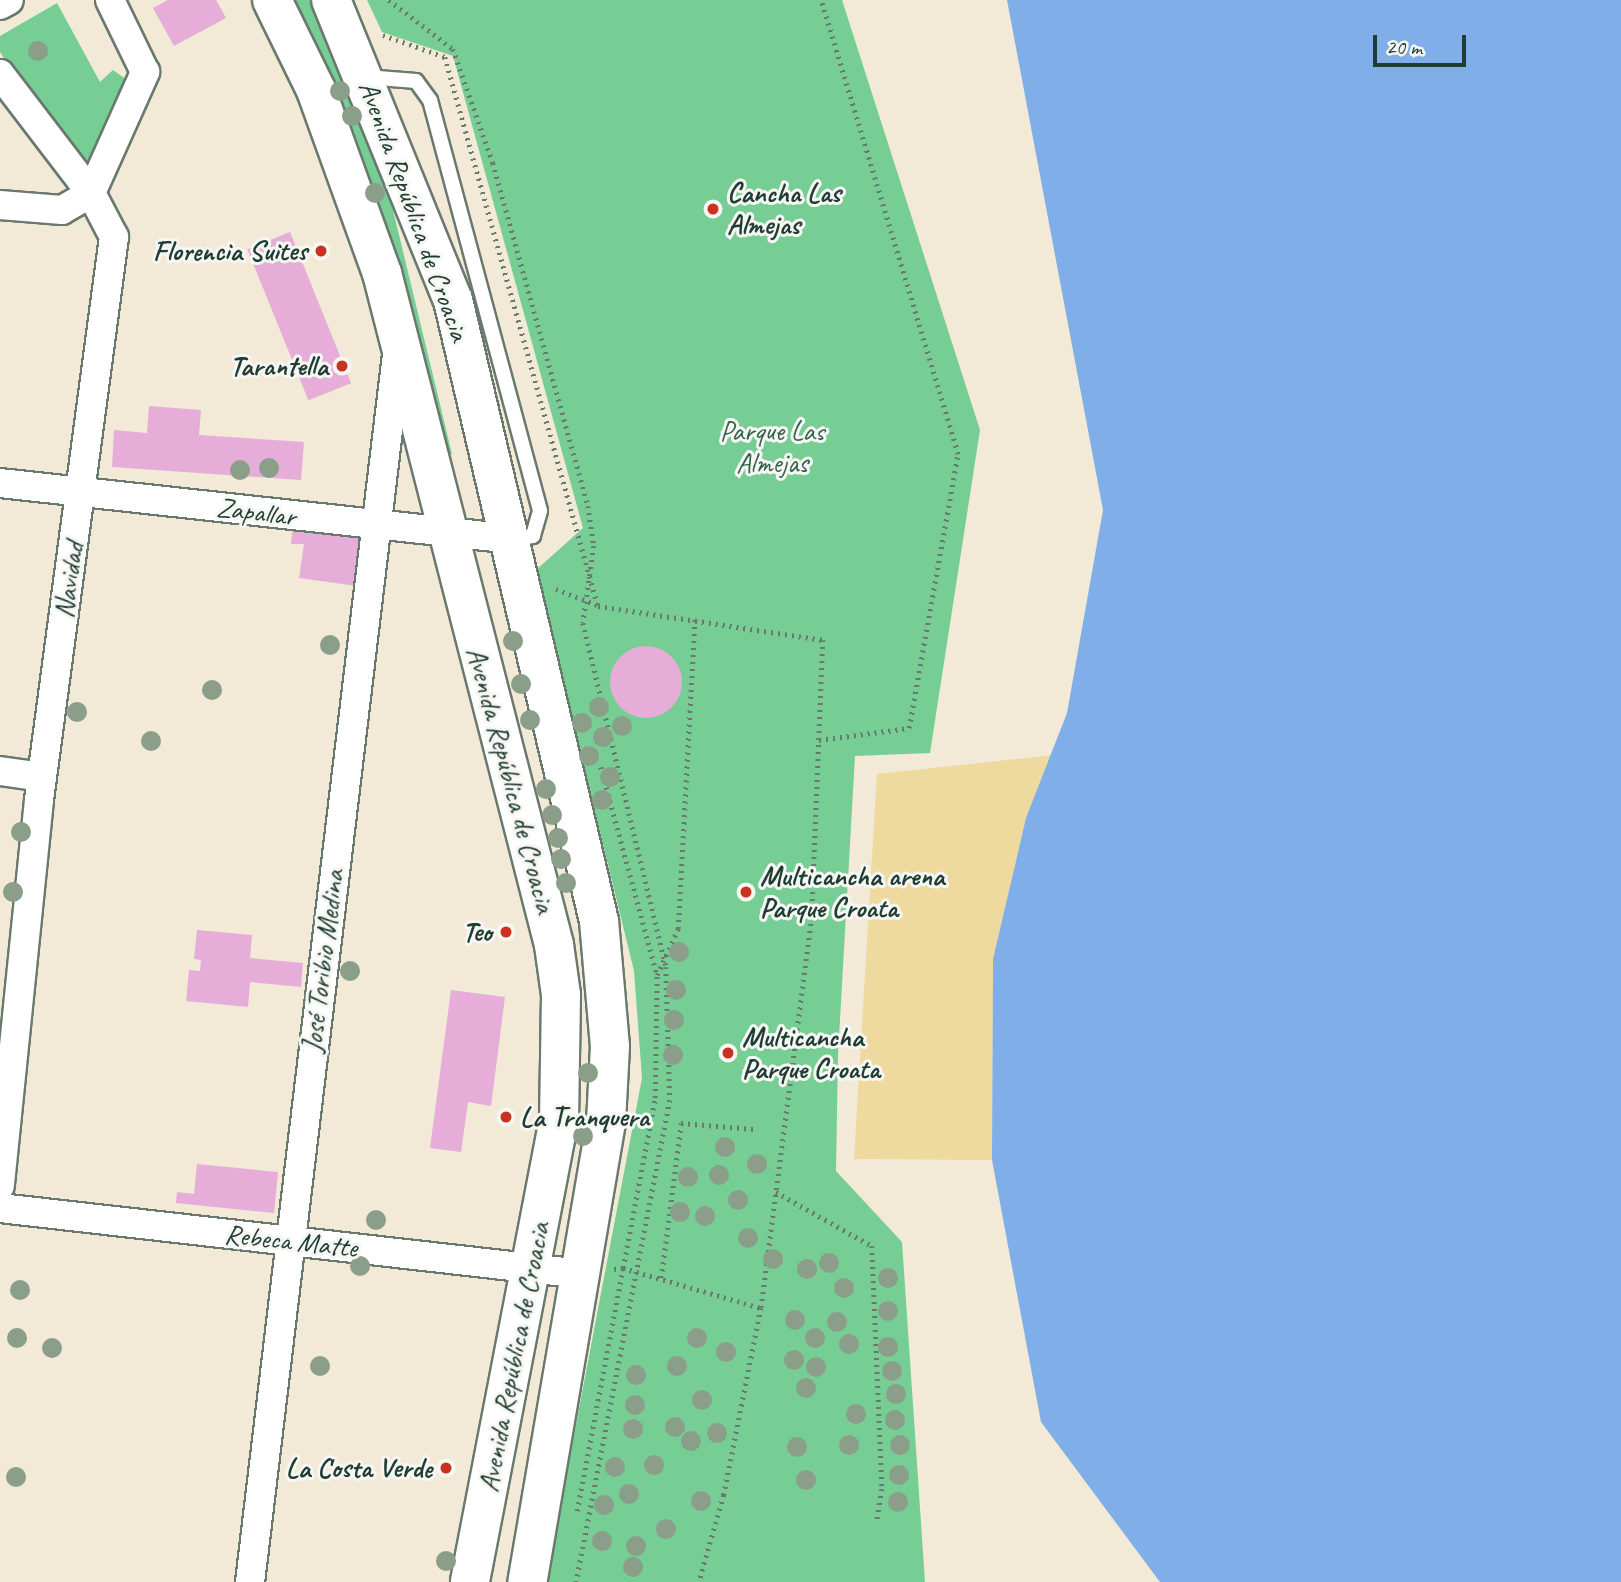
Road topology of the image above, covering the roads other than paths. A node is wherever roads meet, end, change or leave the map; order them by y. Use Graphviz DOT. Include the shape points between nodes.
graph roads {
  1 [pos="9,0"];
  2 [pos="110,0"];
  3 [pos="272,0"];
  4 [pos="331,0"];
  5 [pos="0,5"];
  6 [pos="0,74"];
  7 [pos="365,77"];
  8 [pos="91,193"];
  9 [pos="0,205"];
  10 [pos="399,341"];
  11 [pos="0,483"];
  12 [pos="80,492"];
  13 [pos="374,527"];
  14 [pos="447,535"];
  15 [pos="512,539"];
  16 [pos="0,771"];
  17 [pos="42,777"];
  18 [pos="8,1004"];
  19 [pos="0,1186"];
  20 [pos="0,1208"];
  21 [pos="290,1241"];
  22 [pos="533,1268"];
  23 [pos="582,1274"];
  24 [pos="250,1582"];
  25 [pos="470,1582"];
  26 [pos="527,1582"];
  1 -- 5 [label="street"];
  2 -- 8 [label="street" via="145,72"];
  3 -- 10 [label="highway, Avenida República de Croacia" via="351,177"];
  4 -- 7 [label="highway, Avenida República de Croacia"];
  6 -- 8 [label="street, Navidad"];
  7 -- 15 [label="highway, Avenida República de Croacia" via="453,300"];
  7 -- 15 [label="lane" via="416,80 430,100 540,511 533,536"];
  8 -- 9 [label="street" via="62,211"];
  8 -- 12 [label="street, Navidad" via="111,226 114,254"];
  10 -- 13 [label="street, José Toribio Medina"];
  10 -- 14 [label="highway, Avenida República de Croacia"];
  11 -- 12 [label="street, Zapallar"];
  12 -- 13 [label="street, Zapallar"];
  12 -- 17 [label="street, Navidad"];
  13 -- 14 [label="street, Zapallar"];
  13 -- 21 [label="street, José Toribio Medina"];
  14 -- 15 [label="street, Zapallar"];
  14 -- 22 [label="highway, Avenida República de Croacia" via="554,945 561,995 559,1119"];
  15 -- 23 [label="highway, Avenida República de Croacia" via="599,921 607,986 606,1122"];
  16 -- 17 [label="street"];
  17 -- 18 [label="street, Navidad"];
  18 -- 19 [label="street, Navidad"];
  20 -- 21 [label="street, Rebeca Matte"];
  21 -- 22 [label="street, Rebeca Matte"];
  21 -- 24 [label="street, José Toribio Medina"];
  22 -- 23 [label="street, Rebeca Matte"];
  22 -- 25 [label="highway, Avenida República de Croacia"];
  23 -- 26 [label="highway, Avenida República de Croacia"];
}
